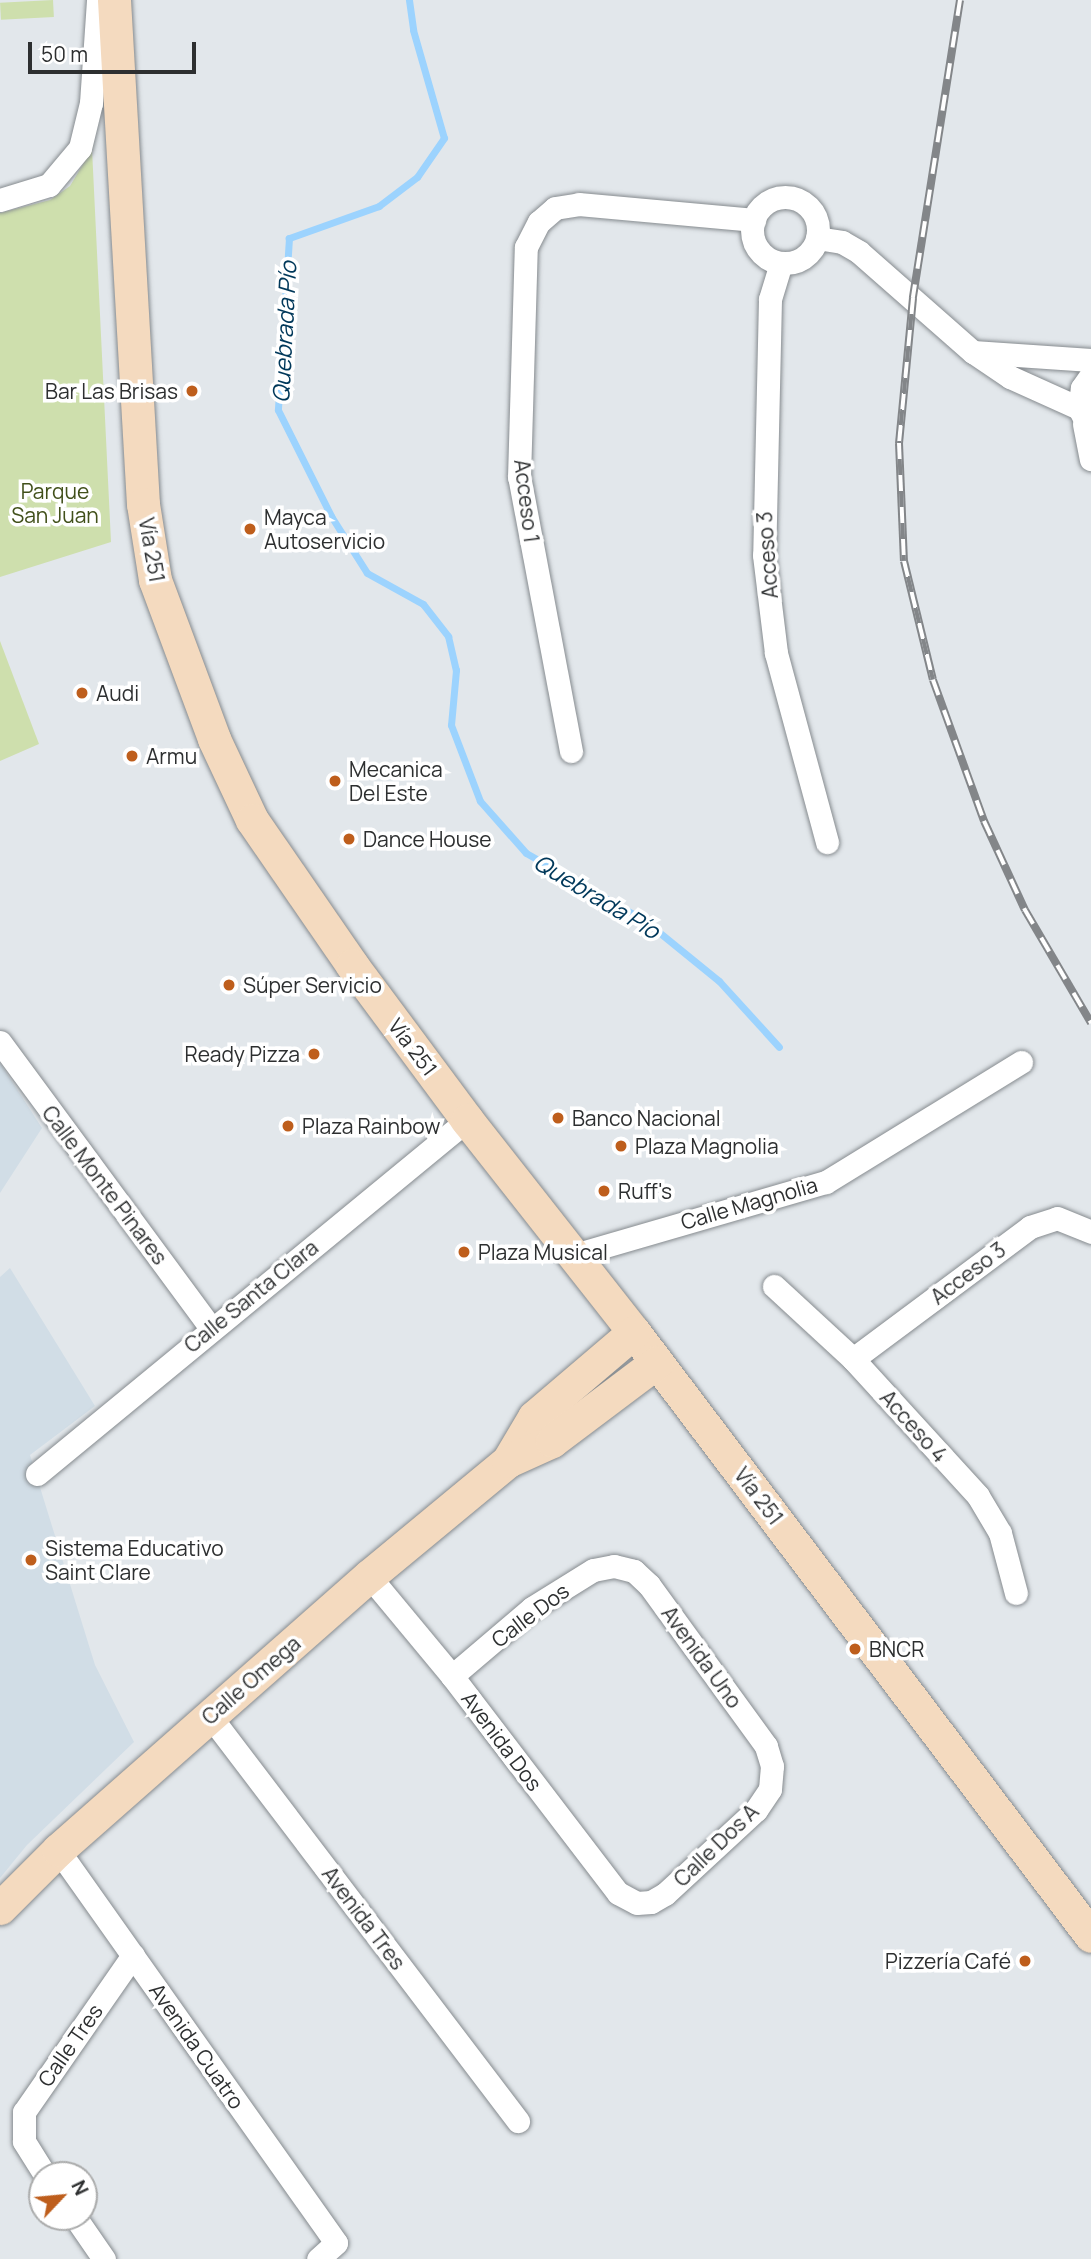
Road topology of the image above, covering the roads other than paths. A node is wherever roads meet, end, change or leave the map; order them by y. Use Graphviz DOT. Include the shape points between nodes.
graph roads {
  1 [pos="98,0"];
  2 [pos="114,0"];
  3 [pos="0,200"];
  4 [pos="754,220"];
  5 [pos="817,238"];
  6 [pos="781,263"];
  7 [pos="973,352"];
  8 [pos="1091,360"];
  9 [pos="1091,374"];
  10 [pos="1085,421"];
  11 [pos="1091,458"];
  12 [pos="571,751"];
  13 [pos="827,842"];
  14 [pos="0,1042"];
  15 [pos="1021,1062"];
  16 [pos="467,1120"];
  17 [pos="1091,1232"];
  18 [pos="573,1255"];
  19 [pos="774,1286"];
  20 [pos="211,1328"];
  21 [pos="634,1332"];
  22 [pos="853,1359"];
  23 [pos="657,1362"];
  24 [pos="508,1461"];
  25 [pos="37,1474"];
  26 [pos="614,1566"];
  27 [pos="369,1576"];
  28 [pos="1016,1593"];
  29 [pos="453,1676"];
  30 [pos="210,1716"];
  31 [pos="772,1766"];
  32 [pos="58,1850"];
  33 [pos="637,1903"];
  34 [pos="0,1908"];
  35 [pos="1089,1929"];
  36 [pos="132,1955"];
  37 [pos="518,2120"];
  38 [pos="36,2161"];
  39 [pos="85,2231"];
  40 [pos="104,2259"];
  41 [pos="318,2259"];
  1 -- 3 [label="street" via="91,103 80,148 49,185"];
  2 -- 16 [label="main road, Vía 251" via="143,504 155,580 209,726 252,820"];
  4 -- 5 [label="street" via="773,199 794,198 812,210"];
  4 -- 6 [label="street" via="758,248"];
  4 -- 12 [label="street, Acceso 1" via="579,204 555,208 539,222 526,247 519,477"];
  5 -- 6 [label="street" via="810,252 797,261"];
  5 -- 7 [label="street" via="842,242 859,252"];
  6 -- 13 [label="street, Acceso 3" via="770,299 764,555 776,653"];
  7 -- 8 [label="street"];
  7 -- 10 [label="street"];
  9 -- 10 [label="street" via="1082,388"];
  10 -- 11 [label="street"];
  14 -- 20 [label="street, Calle Monte Pinares"];
  15 -- 18 [label="street, Calle Magnolia" via="826,1182"];
  16 -- 18 [label="main road, Vía 251"];
  16 -- 20 [label="street, Calle Santa Clara"];
  17 -- 22 [label="street, Acceso 3" via="1057,1218 1030,1227"];
  18 -- 21 [label="main road, Vía 251"];
  19 -- 22 [label="street, Acceso 4"];
  20 -- 25 [label="street, Calle Santa Clara"];
  21 -- 23 [label="main road, Vía 251"];
  21 -- 24 [label="main road, Calle Omega" via="534,1417"];
  22 -- 28 [label="street, Acceso 4" via="978,1496 1000,1533"];
  23 -- 24 [label="main road, Calle Omega" via="552,1441"];
  23 -- 35 [label="main road, Vía 251"];
  24 -- 27 [label="main road, Calle Omega"];
  26 -- 29 [label="street, Calle Dos" via="593,1570 532,1608"];
  26 -- 31 [label="street, Avenida Uno" via="634,1572 649,1585 766,1746"];
  27 -- 29 [label="street, Avenida Dos"];
  27 -- 30 [label="main road, Calle Omega"];
  29 -- 33 [label="street, Avenida Dos" via="618,1893"];
  30 -- 32 [label="main road, Calle Omega"];
  30 -- 37 [label="street, Avenida Tres"];
  31 -- 33 [label="street, Calle Dos A" via="770,1789 757,1810 665,1894"];
  32 -- 34 [label="main road, Calle Omega"];
  32 -- 36 [label="street, Avenida Cuatro"];
  36 -- 38 [label="street, Calle Tres" via="24,2112 24,2141"];
  36 -- 41 [label="street, Avenida Cuatro" via="336,2243"];
  39 -- 40 [label="street"];
}
